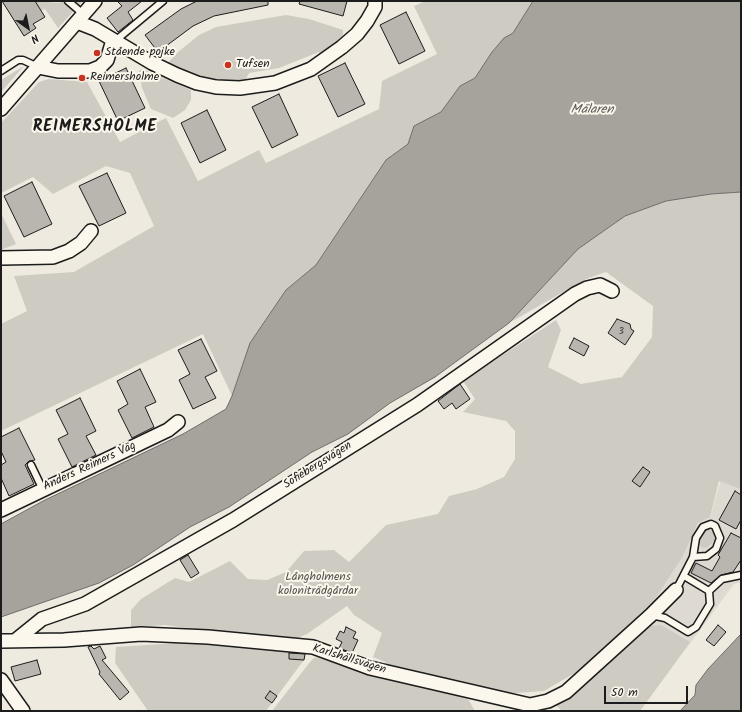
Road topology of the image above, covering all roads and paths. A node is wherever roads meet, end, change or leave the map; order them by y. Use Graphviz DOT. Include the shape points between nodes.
graph roads {
  1 [pos="68,1"];
  2 [pos="94,1"];
  3 [pos="163,1"];
  4 [pos="375,1"];
  5 [pos="79,18"];
  6 [pos="114,40"];
  7 [pos="38,67"];
  8 [pos="1,71"];
  9 [pos="1,109"];
  10 [pos="91,231"];
  11 [pos="1,258"];
  12 [pos="612,291"];
  13 [pos="178,422"];
  14 [pos="31,465"];
  15 [pos="42,490"];
  16 [pos="1,510"];
  17 [pos="692,557"];
  18 [pos="741,575"];
  19 [pos="684,576"];
  20 [pos="676,590"];
  21 [pos="709,591"];
  22 [pos="652,615"];
  23 [pos="16,640"];
  24 [pos="1,641"];
  25 [pos="1,680"];
  26 [pos="23,711"];
  1 -- 5 [label="lane"];
  2 -- 5 [label="street"];
  3 -- 6 [label="lane"];
  4 -- 6 [label="street" via="375,8 367,21 352,38 326,59 294,77 256,86 216,87 197,83 152,63"];
  5 -- 6 [label="street"];
  5 -- 7 [label="street"];
  6 -- 7 [label="street" via="106,60 100,67 90,71 58,71"];
  7 -- 8 [label="lane" via="18,60"];
  7 -- 9 [label="street"];
  10 -- 11 [label="street" via="81,243 53,257"];
  12 -- 23 [label="street, Sofiebergsvägen" via="600,285 575,294 417,406 233,520 85,604 42,619"];
  13 -- 15 [label="street, Anders Reimers Väg" via="168,430"];
  14 -- 15 [label="lane"];
  15 -- 16 [label="street, Anders Reimers Väg"];
  17 -- 17 [label="lane" via="696,538 703,527 710,524 715,526 720,538 716,549 707,556"];
  17 -- 19 [label="lane"];
  18 -- 21 [label="lane" via="722,579"];
  19 -- 20 [label="lane"];
  19 -- 21 [label="lane"];
  20 -- 22 [label="street, Karlshällsvägen"];
  21 -- 22 [label="lane" via="710,604 696,627 688,632 665,618"];
  22 -- 23 [label="street, Karlshällsvägen" via="566,692 548,701 530,705 370,668 312,647 208,637 140,634 64,640"];
  23 -- 24 [label="street, Karlshällsvägen"];
  25 -- 26 [label="street"];
}
